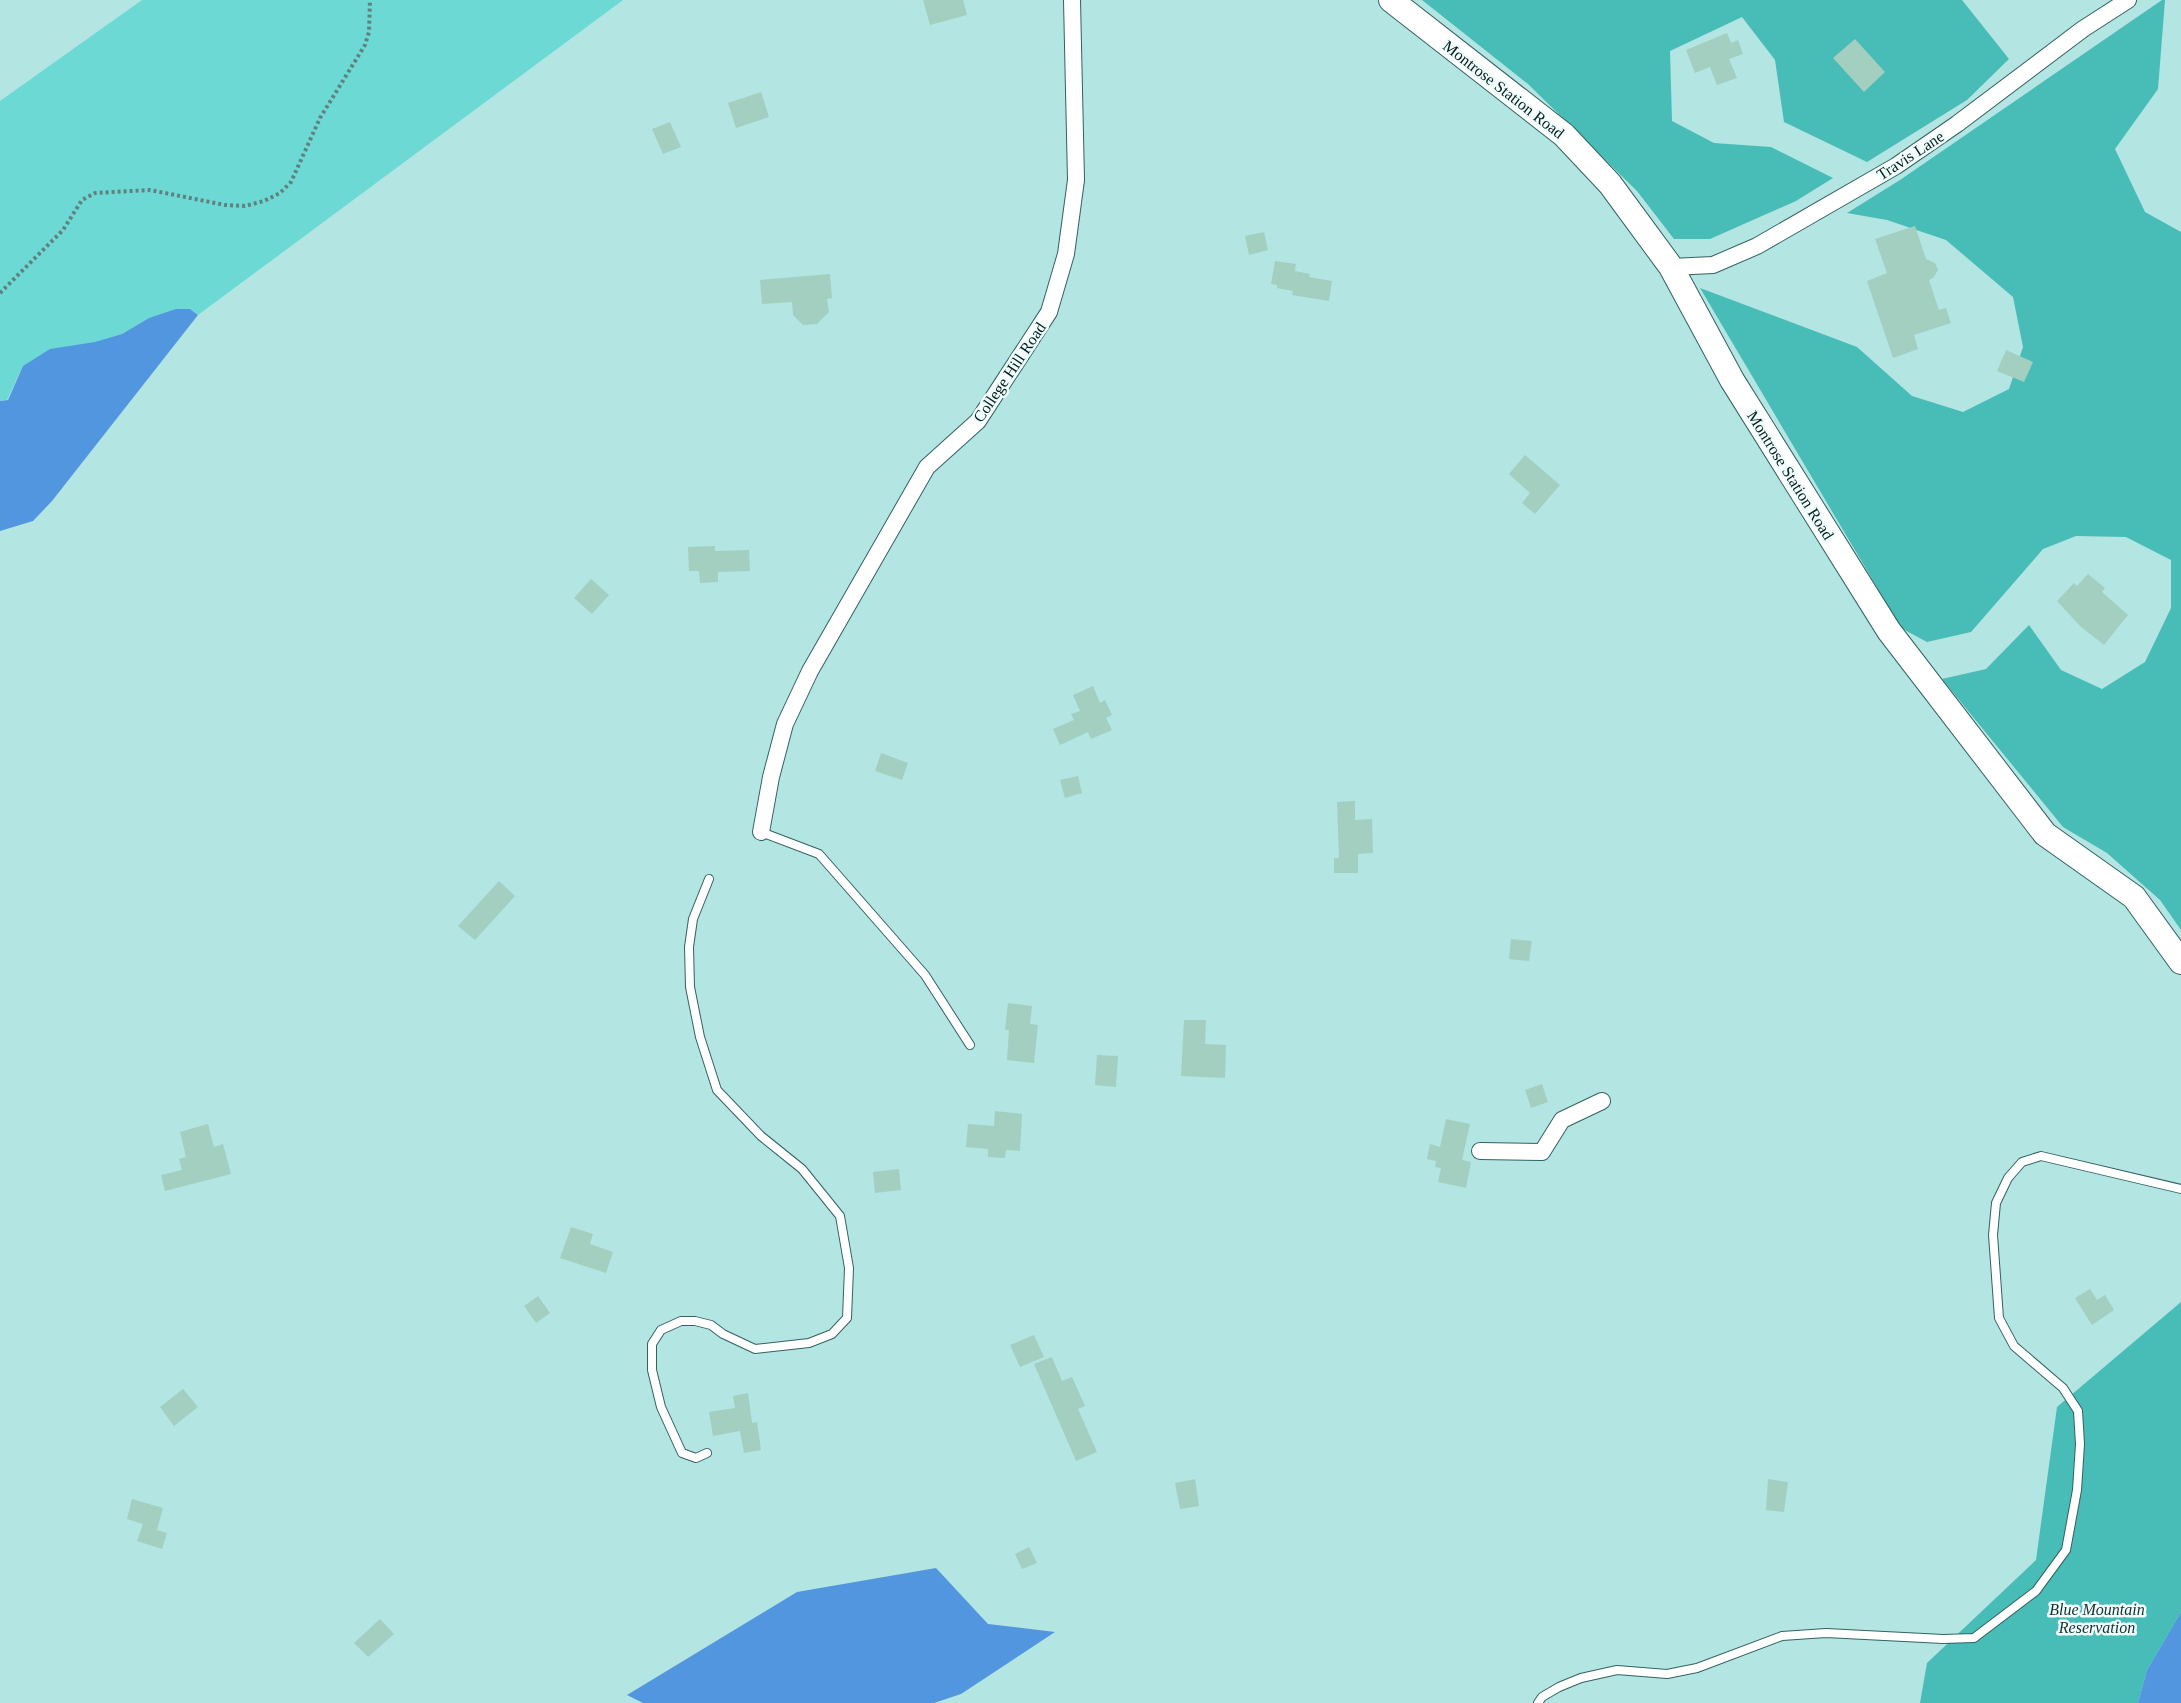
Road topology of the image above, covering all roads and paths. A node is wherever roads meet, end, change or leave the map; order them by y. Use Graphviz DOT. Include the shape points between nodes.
graph roads {
  1 [pos="370,0"];
  2 [pos="1072,0"];
  3 [pos="1391,0"];
  4 [pos="2128,0"];
  5 [pos="1671,267"];
  6 [pos="0,293"];
  7 [pos="761,832"];
  8 [pos="709,879"];
  9 [pos="2181,962"];
  10 [pos="970,1045"];
  11 [pos="1602,1101"];
  12 [pos="1480,1151"];
  13 [pos="2181,1189"];
  14 [pos="707,1453"];
  15 [pos="1538,1703"];
  1 -- 6 [label="path" via="365,45 320,118 291,182 280,193 245,206 150,190 95,193 82,200 63,230"];
  2 -- 7 [label="street, College Hill Road" via="1076,180 1066,254 1049,312 978,421 927,467 810,671 785,724"];
  3 -- 5 [label="street, Montrose Station Road" via="1564,135 1610,184"];
  4 -- 5 [label="street, Travis Lane" via="1896,166 1757,246 1713,265"];
  5 -- 9 [label="street, Montrose Station Road" via="1732,380 1889,632 2045,834 2134,897"];
  7 -- 10 [label="lane" via="819,854 925,975"];
  8 -- 14 [label="lane" via="693,919 690,987 700,1037 717,1090 761,1137 802,1169 840,1216 849,1268 847,1318 832,1334 809,1343 755,1349 711,1325 695,1321 681,1321 661,1330 652,1344 652,1370 661,1407 682,1453 696,1458"];
  11 -- 12 [label="street" via="1562,1120 1542,1152"];
  13 -- 15 [label="lane" via="2041,1155 2022,1162 2008,1178 1996,1203 1993,1235 1999,1318 2014,1346 2063,1388 2078,1411 2077,1490 2066,1550 2036,1591 1974,1638 1826,1633 1782,1636 1687,1670 1667,1674 1617,1670 1581,1678 1559,1687"];
}
